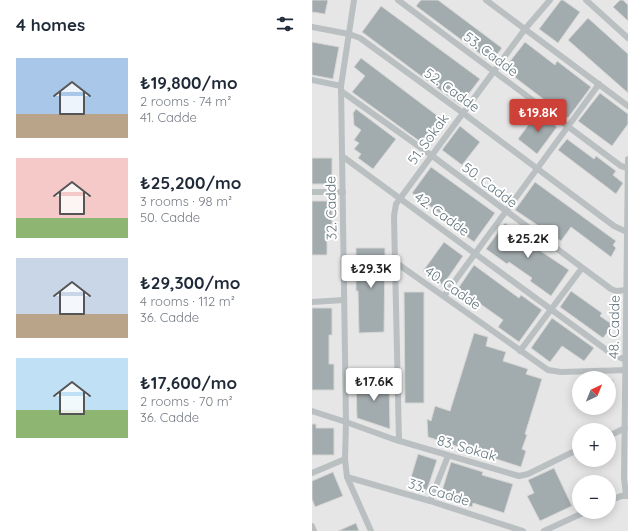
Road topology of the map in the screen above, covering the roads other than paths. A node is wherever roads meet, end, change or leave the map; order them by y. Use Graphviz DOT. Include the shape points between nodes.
graph roads {
  1 [pos="354,0"];
  2 [pos="398,0"];
  3 [pos="486,0"];
  4 [pos="550,0"];
  5 [pos="586,0"];
  6 [pos="312,27"];
  7 [pos="524,29"];
  8 [pos="349,34"];
  9 [pos="628,38"];
  10 [pos="493,72"];
  11 [pos="312,80"];
  12 [pos="599,84"];
  13 [pos="341,88"];
  14 [pos="628,106"];
  15 [pos="463,113"];
  16 [pos="568,126"];
  17 [pos="342,156"];
  18 [pos="431,156"];
  19 [pos="628,159"];
  20 [pos="628,168"];
  21 [pos="537,169"];
  22 [pos="312,192"];
  23 [pos="343,192"];
  24 [pos="400,198"];
  25 [pos="628,210"];
  26 [pos="506,212"];
  27 [pos="627,232"];
  28 [pos="476,253"];
  29 [pos="395,262"];
  30 [pos="582,268"];
  31 [pos="627,290"];
  32 [pos="444,296"];
  33 [pos="344,300"];
  34 [pos="312,302"];
  35 [pos="551,309"];
  36 [pos="520,351"];
  37 [pos="626,360"];
  38 [pos="627,370"];
  39 [pos="312,411"];
  40 [pos="346,422"];
  41 [pos="625,428"];
  42 [pos="616,432"];
  43 [pos="399,441"];
  44 [pos="572,452"];
  45 [pos="448,456"];
  46 [pos="344,460"];
  47 [pos="312,474"];
  48 [pos="347,477"];
  49 [pos="627,496"];
  50 [pos="616,499"];
  51 [pos="430,501"];
  52 [pos="572,518"];
  53 [pos="312,526"];
  54 [pos="314,531"];
  55 [pos="371,531"];
  56 [pos="524,531"];
  57 [pos="544,531"];
  1 -- 8 [label="street, 32. Cadde"];
  2 -- 10 [label="street, 53. Cadde"];
  3 -- 7 [label="street"];
  4 -- 7 [label="street, 51. Sokak"];
  5 -- 9 [label="street"];
  6 -- 8 [label="street, 52. Cadde"];
  7 -- 10 [label="street, 51. Sokak"];
  7 -- 12 [label="street"];
  8 -- 13 [label="street, 32. Cadde"];
  8 -- 15 [label="street, 52. Cadde" via="360,38"];
  10 -- 15 [label="street, 51. Sokak"];
  10 -- 16 [label="street, 53. Cadde"];
  11 -- 13 [label="street, 50. Cadde"];
  12 -- 14 [label="street"];
  12 -- 16 [label="street"];
  13 -- 17 [label="street, 32. Cadde"];
  13 -- 18 [label="street, 50. Cadde"];
  15 -- 18 [label="street, 51. Sokak"];
  15 -- 21 [label="street, 52. Cadde"];
  16 -- 20 [label="street, 53. Cadde"];
  16 -- 21 [label="street"];
  17 -- 23 [label="street, 32. Cadde"];
  17 -- 24 [label="street, 42. Cadde"];
  18 -- 24 [label="street, 51. Sokak"];
  18 -- 26 [label="street, 50. Cadde"];
  19 -- 20 [label="street, 48. Cadde"];
  20 -- 25 [label="street, 48. Cadde"];
  21 -- 26 [label="street"];
  21 -- 27 [label="street, 52. Cadde" via="614,226"];
  22 -- 23 [label="street"];
  23 -- 33 [label="street, 32. Cadde"];
  24 -- 28 [label="street, 42. Cadde"];
  24 -- 29 [label="street" via="394,210"];
  25 -- 27 [label="street, 48. Cadde"];
  26 -- 28 [label="street"];
  26 -- 30 [label="street, 50. Cadde"];
  27 -- 31 [label="street, 48. Cadde"];
  28 -- 32 [label="street"];
  28 -- 35 [label="street, 42. Cadde"];
  29 -- 32 [label="street, 40. Cadde"];
  29 -- 43 [label="street"];
  30 -- 31 [label="street, 50. Cadde" via="614,291"];
  30 -- 35 [label="street"];
  31 -- 37 [label="street, 48. Cadde"];
  32 -- 36 [label="street, 40. Cadde"];
  33 -- 34 [label="street"];
  33 -- 40 [label="street, 32. Cadde"];
  35 -- 36 [label="street"];
  35 -- 37 [label="street, 42. Cadde" via="612,354"];
  36 -- 38 [label="street, 40. Cadde" via="551,371"];
  37 -- 38 [label="street, 48. Cadde"];
  38 -- 41 [label="street, 48. Cadde"];
  39 -- 40 [label="street, 83. Sokak"];
  40 -- 43 [label="street, 83. Sokak"];
  40 -- 46 [label="street, 32. Cadde"];
  41 -- 42 [label="street"];
  41 -- 49 [label="street, 48. Cadde" via="624,478"];
  43 -- 45 [label="street, 83. Sokak"];
  44 -- 45 [label="street, 83. Sokak" via="522,476"];
  45 -- 51 [label="street"];
  46 -- 47 [label="street"];
  46 -- 48 [label="street, 32. Cadde"];
  48 -- 51 [label="street, 33. Cadde"];
  48 -- 55 [label="street, 32. Cadde"];
  49 -- 50 [label="street"];
  51 -- 56 [label="street, 33. Cadde"];
  52 -- 57 [label="street"];
  53 -- 54 [label="street"];
}
